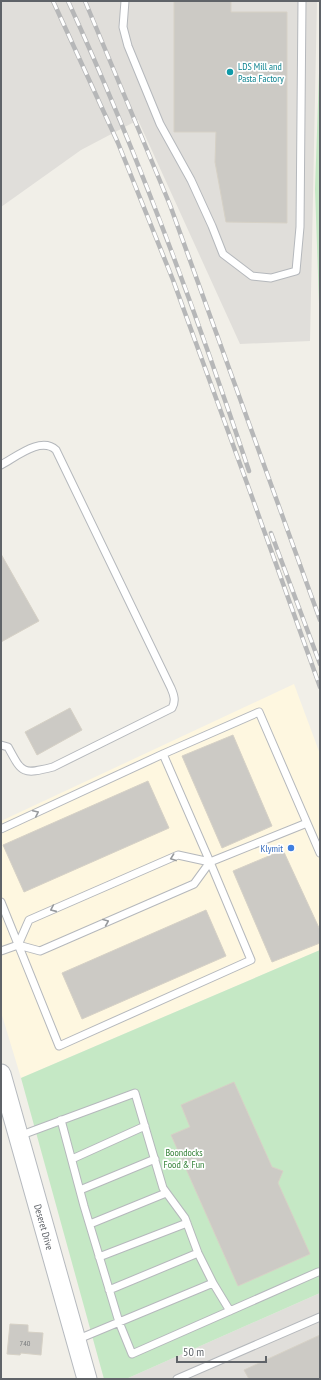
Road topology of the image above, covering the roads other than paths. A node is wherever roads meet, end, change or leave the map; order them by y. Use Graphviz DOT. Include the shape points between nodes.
graph roads {
  1 [pos="125,1"];
  2 [pos="302,1"];
  3 [pos="1,464"];
  4 [pos="1,745"];
  5 [pos="163,754"];
  6 [pos="307,823"];
  7 [pos="1,829"];
  8 [pos="320,853"];
  9 [pos="210,862"];
  10 [pos="1,902"];
  11 [pos="18,945"];
  12 [pos="1,951"];
  13 [pos="1,1074"];
  14 [pos="61,1120"];
  15 [pos="145,1126"];
  16 [pos="18,1136"];
  17 [pos="72,1159"];
  18 [pos="155,1159"];
  19 [pos="80,1190"];
  20 [pos="166,1193"];
  21 [pos="187,1223"];
  22 [pos="90,1224"];
  23 [pos="198,1253"];
  24 [pos="99,1257"];
  25 [pos="318,1272"];
  26 [pos="213,1283"];
  27 [pos="109,1290"];
  28 [pos="230,1311"];
  29 [pos="320,1317"];
  30 [pos="119,1322"];
  31 [pos="76,1340"];
  32 [pos="87,1379"];
  33 [pos="177,1379"];
  1 -- 2 [label="lane" via="123,27 128,46 160,124 194,186 223,254 252,276 271,278 296,271 300,227"];
  3 -- 4 [label="lane" via="35,446 52,445 56,450 171,688 175,704 165,712 40,771 22,770 8,747"];
  5 -- 6 [label="lane" via="259,712"];
  7 -- 5 [label="lane, one-way"];
  5 -- 9 [label="lane"];
  6 -- 8 [label="lane"];
  6 -- 9 [label="lane"];
  11 -- 9 [label="lane, one-way" via="40,951 194,884"];
  9 -- 11 [label="lane, one-way" via="178,855 29,920"];
  9 -- 11 [label="lane" via="251,960 59,1046"];
  10 -- 11 [label="lane"];
  11 -- 12 [label="lane"];
  13 -- 16 [label="street, Deseret Drive"];
  14 -- 15 [label="lane" via="135,1093"];
  14 -- 16 [label="lane"];
  14 -- 17 [label="lane"];
  15 -- 17 [label="lane"];
  15 -- 18 [label="lane"];
  16 -- 31 [label="street, Deseret Drive"];
  17 -- 19 [label="lane"];
  18 -- 19 [label="lane"];
  18 -- 20 [label="lane"];
  19 -- 22 [label="lane"];
  20 -- 21 [label="lane"];
  20 -- 22 [label="lane"];
  21 -- 23 [label="lane"];
  21 -- 24 [label="lane"];
  22 -- 24 [label="lane"];
  23 -- 26 [label="lane"];
  23 -- 27 [label="lane"];
  24 -- 27 [label="lane"];
  25 -- 28 [label="lane"];
  26 -- 28 [label="lane"];
  26 -- 30 [label="lane"];
  27 -- 30 [label="lane"];
  28 -- 30 [label="lane" via="132,1354"];
  29 -- 33 [label="lane"];
  30 -- 31 [label="lane"];
  31 -- 32 [label="street, Deseret Drive"];
}
